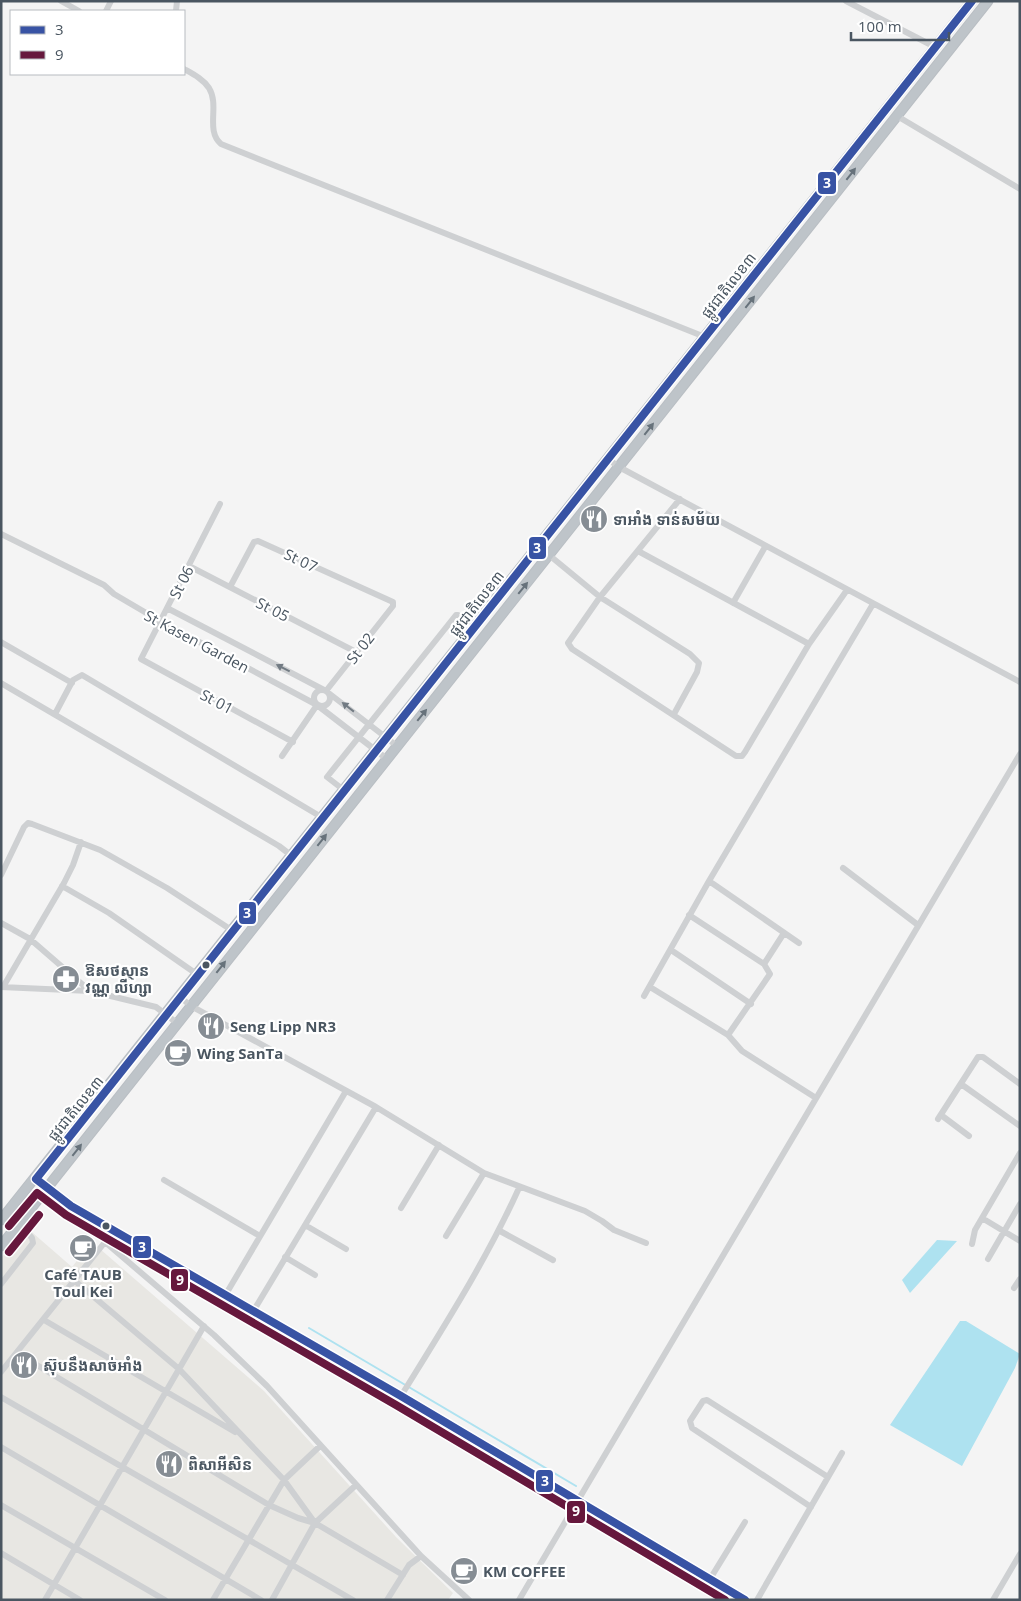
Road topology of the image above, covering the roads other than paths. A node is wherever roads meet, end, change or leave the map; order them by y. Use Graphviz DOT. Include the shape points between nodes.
graph roads {
  1 [pos="61,1"];
  2 [pos="846,1"];
  3 [pos="972,1"];
  4 [pos="988,1"];
  5 [pos="77,10"];
  6 [pos="935,47"];
  7 [pos="185,70"];
  8 [pos="897,116"];
  9 [pos="1020,189"];
  10 [pos="705,337"];
  11 [pos="608,459"];
  12 [pos="619,468"];
  13 [pos="680,499"];
  14 [pos="220,504"];
  15 [pos="1,534"];
  16 [pos="766,547"];
  17 [pos="638,551"];
  18 [pos="549,555"];
  19 [pos="189,566"];
  20 [pos="230,587"];
  21 [pos="847,590"];
  22 [pos="600,597"];
  23 [pos="733,603"];
  24 [pos="394,604"];
  25 [pos="873,604"];
  26 [pos="167,608"];
  27 [pos="160,621"];
  28 [pos="473,629"];
  29 [pos="1,642"];
  30 [pos="809,644"];
  31 [pos="356,652"];
  32 [pos="141,659"];
  33 [pos="1020,682"];
  34 [pos="1,683"];
  35 [pos="72,683"];
  36 [pos="326,691"];
  37 [pos="317,705"];
  38 [pos="55,714"];
  39 [pos="674,714"];
  40 [pos="368,723"];
  41 [pos="358,736"];
  42 [pos="387,738"];
  43 [pos="293,742"];
  44 [pos="397,746"];
  45 [pos="376,751"];
  46 [pos="1020,754"];
  47 [pos="282,756"];
  48 [pos="387,759"];
  49 [pos="345,790"];
  50 [pos="323,818"];
  51 [pos="81,842"];
  52 [pos="292,856"];
  53 [pos="842,868"];
  54 [pos="2,872"];
  55 [pos="710,882"];
  56 [pos="62,886"];
  57 [pos="689,915"];
  58 [pos="1,922"];
  59 [pos="918,925"];
  60 [pos="233,931"];
  61 [pos="784,933"];
  62 [pos="30,938"];
  63 [pos="798,943"];
  64 [pos="671,950"];
  65 [pos="764,964"];
  66 [pos="198,976"];
  67 [pos="2,987"];
  68 [pos="650,987"];
  69 [pos="90,991"];
  70 [pos="644,996"];
  71 [pos="180,997"];
  72 [pos="751,1004"];
  73 [pos="191,1006"];
  74 [pos="166,1015"];
  75 [pos="177,1023"];
  76 [pos="728,1035"];
  77 [pos="961,1084"];
  78 [pos="1020,1084"];
  79 [pos="346,1091"];
  80 [pos="816,1098"];
  81 [pos="376,1107"];
  82 [pos="1020,1126"];
  83 [pos="969,1136"];
  84 [pos="438,1145"];
  85 [pos="1020,1153"];
  86 [pos="484,1173"];
  87 [pos="36,1179"];
  88 [pos="164,1180"];
  89 [pos="519,1188"];
  90 [pos="47,1189"];
  91 [pos="1020,1204"];
  92 [pos="401,1208"];
  93 [pos="982,1218"];
  94 [pos="1,1220"];
  95 [pos="20,1224"];
  96 [pos="305,1225"];
  97 [pos="112,1230"];
  98 [pos="500,1231"];
  99 [pos="1004,1232"];
  100 [pos="260,1236"];
  101 [pos="446,1236"];
  102 [pos="1020,1241"];
  103 [pos="105,1242"];
  104 [pos="646,1243"];
  105 [pos="972,1244"];
  106 [pos="1,1246"];
  107 [pos="346,1249"];
  108 [pos="285,1257"];
  109 [pos="988,1259"];
  110 [pos="553,1260"];
  111 [pos="316,1276"];
  112 [pos="1020,1279"];
  113 [pos="75,1281"];
  114 [pos="1,1284"];
  115 [pos="1014,1288"];
  116 [pos="226,1294"];
  117 [pos="254,1310"];
  118 [pos="44,1320"];
  119 [pos="204,1326"];
  120 [pos="17,1353"];
  121 [pos="179,1369"];
  122 [pos="1,1372"];
  123 [pos="405,1390"];
  124 [pos="166,1391"];
  125 [pos="1,1398"];
  126 [pos="144,1429"];
  127 [pos="242,1436"];
  128 [pos="320,1446"];
  129 [pos="1,1447"];
  130 [pos="842,1453"];
  131 [pos="122,1467"];
  132 [pos="828,1477"];
  133 [pos="284,1480"];
  134 [pos="356,1485"];
  135 [pos="578,1500"];
  136 [pos="269,1504"];
  137 [pos="1,1505"];
  138 [pos="100,1505"];
  139 [pos="811,1507"];
  140 [pos="745,1522"];
  141 [pos="315,1523"];
  142 [pos="249,1540"];
  143 [pos="75,1548"];
  144 [pos="1,1554"];
  145 [pos="1020,1554"];
  146 [pos="421,1556"];
  147 [pos="292,1564"];
  148 [pos="403,1575"];
  149 [pos="225,1579"];
  150 [pos="710,1579"];
  151 [pos="54,1584"];
  152 [pos="45,1600"];
  153 [pos="80,1600"];
  154 [pos="165,1600"];
  155 [pos="213,1600"];
  156 [pos="261,1600"];
  157 [pos="272,1600"];
  158 [pos="353,1600"];
  159 [pos="387,1600"];
  160 [pos="469,1600"];
  161 [pos="519,1600"];
  162 [pos="745,1600"];
  163 [pos="757,1600"];
  164 [pos="993,1600"];
  1 -- 5 [label="street"];
  2 -- 6 [label="street"];
  3 -- 6 [label="highway, ផ្លូវជាតិលេខ៣"];
  4 -- 8 [label="highway, ផ្លូវជាតិលេខ៣"];
  6 -- 10 [label="highway, ផ្លូវជាតិលេខ៣"];
  7 -- 10 [label="street" via="209,88 214,100 214,134 221,144"];
  8 -- 9 [label="street"];
  12 -- 8 [label="highway, ផ្លូវជាតិលេខ៣, one-way"];
  10 -- 11 [label="highway, ផ្លូវជាតិលេខ៣"];
  11 -- 12 [label="street"];
  11 -- 28 [label="highway, ផ្លូវជាតិលេខ៣"];
  12 -- 13 [label="street"];
  12 -- 18 [label="highway, ផ្លូវជាតិលេខ៣"];
  13 -- 16 [label="street"];
  13 -- 17 [label="street"];
  14 -- 19 [label="street, St 06"];
  15 -- 27 [label="street, St Kasen Garden" via="104,585"];
  16 -- 21 [label="street"];
  16 -- 23 [label="street"];
  17 -- 22 [label="street"];
  17 -- 23 [label="street"];
  18 -- 22 [label="street"];
  44 -- 18 [label="highway, ផ្លូវជាតិលេខ៣, one-way"];
  19 -- 20 [label="street, St 05"];
  19 -- 26 [label="street, St 06"];
  20 -- 24 [label="street, St 07" via="254,542 258,541"];
  20 -- 31 [label="street, St 05"];
  21 -- 25 [label="street"];
  21 -- 30 [label="street"];
  22 -- 39 [label="street" via="699,663 698,672"];
  22 -- 39 [label="street" via="570,637 568,642 572,649"];
  23 -- 30 [label="street"];
  24 -- 31 [label="street, St 02"];
  25 -- 33 [label="street"];
  25 -- 55 [label="street"];
  26 -- 27 [label="street, St 06"];
  36 -- 26 [label="street, St Kasen Garden, one-way"];
  27 -- 32 [label="street, St 06"];
  27 -- 37 [label="street, St Kasen Garden"];
  28 -- 40 [label="street" via="456,615"];
  28 -- 42 [label="highway, ផ្លូវជាតិលេខ៣"];
  29 -- 35 [label="street"];
  30 -- 39 [label="street" via="742,756 736,756 693,730"];
  31 -- 36 [label="street, St 02"];
  32 -- 43 [label="street, St 01"];
  34 -- 38 [label="street"];
  35 -- 38 [label="street"];
  35 -- 50 [label="street" via="79,676 90,678"];
  36 -- 37 [label="street" via="329,703"];
  36 -- 37 [label="street" via="316,692 313,700"];
  40 -- 36 [label="street, St Kasen Garden, one-way"];
  37 -- 41 [label="street, St Kasen Garden"];
  37 -- 43 [label="street"];
  38 -- 52 [label="street"];
  40 -- 41 [label="street"];
  40 -- 42 [label="street, St Kasen Garden"];
  41 -- 45 [label="street, St Kasen Garden"];
  41 -- 49 [label="street" via="327,776"];
  42 -- 44 [label="street, St Kasen Garden"];
  42 -- 45 [label="highway, ផ្លូវជាតិលេខ៣"];
  43 -- 47 [label="street"];
  44 -- 48 [label="highway, ផ្លូវជាតិលេខ៣"];
  45 -- 48 [label="street, St Kasen Garden"];
  45 -- 49 [label="highway, ផ្លូវជាតិលេខ៣"];
  46 -- 59 [label="street"];
  73 -- 48 [label="highway, ផ្លូវជាតិលេខ៣, one-way"];
  49 -- 50 [label="highway, ផ្លូវជាតិលេខ៣"];
  50 -- 52 [label="highway, ផ្លូវជាតិលេខ៣"];
  51 -- 54 [label="street" via="28,823"];
  51 -- 56 [label="street"];
  51 -- 60 [label="street" via="167,888"];
  52 -- 60 [label="highway, ផ្លូវជាតិលេខ៣"];
  53 -- 59 [label="street"];
  55 -- 57 [label="street"];
  55 -- 61 [label="street"];
  56 -- 62 [label="street"];
  56 -- 66 [label="street" via="109,913"];
  57 -- 64 [label="street"];
  57 -- 65 [label="street"];
  58 -- 62 [label="street"];
  59 -- 80 [label="street"];
  60 -- 66 [label="highway, ផ្លូវជាតិលេខ៣"];
  61 -- 63 [label="street"];
  61 -- 65 [label="street"];
  62 -- 67 [label="street"];
  62 -- 69 [label="street"];
  64 -- 68 [label="street"];
  64 -- 72 [label="street"];
  65 -- 72 [label="street" via="770,974"];
  66 -- 71 [label="highway, ផ្លូវជាតិលេខ៣"];
  67 -- 69 [label="street"];
  68 -- 70 [label="street"];
  68 -- 76 [label="street"];
  69 -- 74 [label="street" via="156,1007"];
  71 -- 73 [label="street"];
  71 -- 74 [label="highway, ផ្លូវជាតិលេខ៣"];
  72 -- 76 [label="street"];
  73 -- 75 [label="highway, ផ្លូវជាតិលេខ៣"];
  73 -- 79 [label="street"];
  74 -- 75 [label="street"];
  74 -- 87 [label="highway, ផ្លូវជាតិលេខ៣"];
  90 -- 75 [label="highway, ផ្លូវជាតិលេខ៣, one-way"];
  76 -- 80 [label="street" via="742,1050"];
  77 -- 78 [label="street" via="981,1056"];
  77 -- 82 [label="street"];
  77 -- 83 [label="street" via="940,1117"];
  79 -- 81 [label="street"];
  79 -- 100 [label="street"];
  80 -- 135 [label="street"];
  81 -- 84 [label="street"];
  81 -- 96 [label="street"];
  84 -- 86 [label="street"];
  84 -- 92 [label="street"];
  85 -- 93 [label="street"];
  86 -- 89 [label="street"];
  86 -- 101 [label="street"];
  87 -- 90 [label="main road"];
  87 -- 94 [label="highway, ផ្លូវជាតិលេខ៣"];
  88 -- 100 [label="street"];
  89 -- 98 [label="street"];
  89 -- 104 [label="street" via="585,1211 614,1230"];
  90 -- 95 [label="highway, ផ្លូវជាតិលេខ៣"];
  90 -- 97 [label="main road"];
  91 -- 99 [label="street"];
  93 -- 99 [label="street"];
  93 -- 105 [label="street"];
  95 -- 106 [label="highway, ផ្លូវជាតិលេខ៣"];
  95 -- 114 [label="street" via="33,1243"];
  96 -- 107 [label="street"];
  96 -- 108 [label="street"];
  97 -- 103 [label="street"];
  97 -- 116 [label="main road"];
  98 -- 110 [label="street"];
  98 -- 123 [label="street"];
  99 -- 102 [label="street"];
  99 -- 109 [label="street"];
  100 -- 116 [label="street"];
  103 -- 113 [label="street"];
  103 -- 119 [label="street"];
  108 -- 111 [label="street"];
  108 -- 117 [label="street"];
  112 -- 115 [label="street"];
  113 -- 118 [label="street"];
  113 -- 121 [label="street"];
  116 -- 117 [label="main road"];
  117 -- 123 [label="main road"];
  118 -- 120 [label="street"];
  118 -- 124 [label="street"];
  119 -- 121 [label="street"];
  119 -- 128 [label="street" via="267,1386"];
  120 -- 122 [label="street"];
  120 -- 126 [label="street"];
  121 -- 124 [label="street"];
  121 -- 127 [label="street"];
  123 -- 135 [label="main road"];
  124 -- 126 [label="street"];
  124 -- 127 [label="street"];
  125 -- 131 [label="street"];
  126 -- 131 [label="street"];
  126 -- 136 [label="street"];
  127 -- 133 [label="street"];
  128 -- 133 [label="street"];
  128 -- 134 [label="street"];
  129 -- 138 [label="street"];
  130 -- 132 [label="street"];
  131 -- 138 [label="street"];
  131 -- 142 [label="street"];
  132 -- 139 [label="street"];
  132 -- 139 [label="street" via="707,1400 703,1400 690,1421 692,1428"];
  133 -- 136 [label="street"];
  133 -- 141 [label="street"];
  134 -- 141 [label="street"];
  134 -- 146 [label="street"];
  135 -- 150 [label="main road"];
  135 -- 161 [label="street"];
  136 -- 141 [label="street"];
  136 -- 142 [label="street"];
  137 -- 143 [label="street"];
  138 -- 143 [label="street"];
  138 -- 149 [label="street"];
  139 -- 163 [label="street"];
  140 -- 150 [label="street"];
  141 -- 147 [label="street"];
  141 -- 148 [label="street"];
  142 -- 147 [label="street"];
  142 -- 149 [label="street"];
  143 -- 151 [label="street"];
  143 -- 154 [label="street"];
  144 -- 151 [label="street"];
  145 -- 164 [label="street"];
  146 -- 148 [label="street"];
  146 -- 160 [label="street"];
  147 -- 157 [label="street"];
  147 -- 158 [label="street"];
  148 -- 159 [label="street"];
  149 -- 155 [label="street"];
  149 -- 156 [label="street"];
  150 -- 162 [label="main road"];
  151 -- 152 [label="street"];
  151 -- 153 [label="street"];
}
